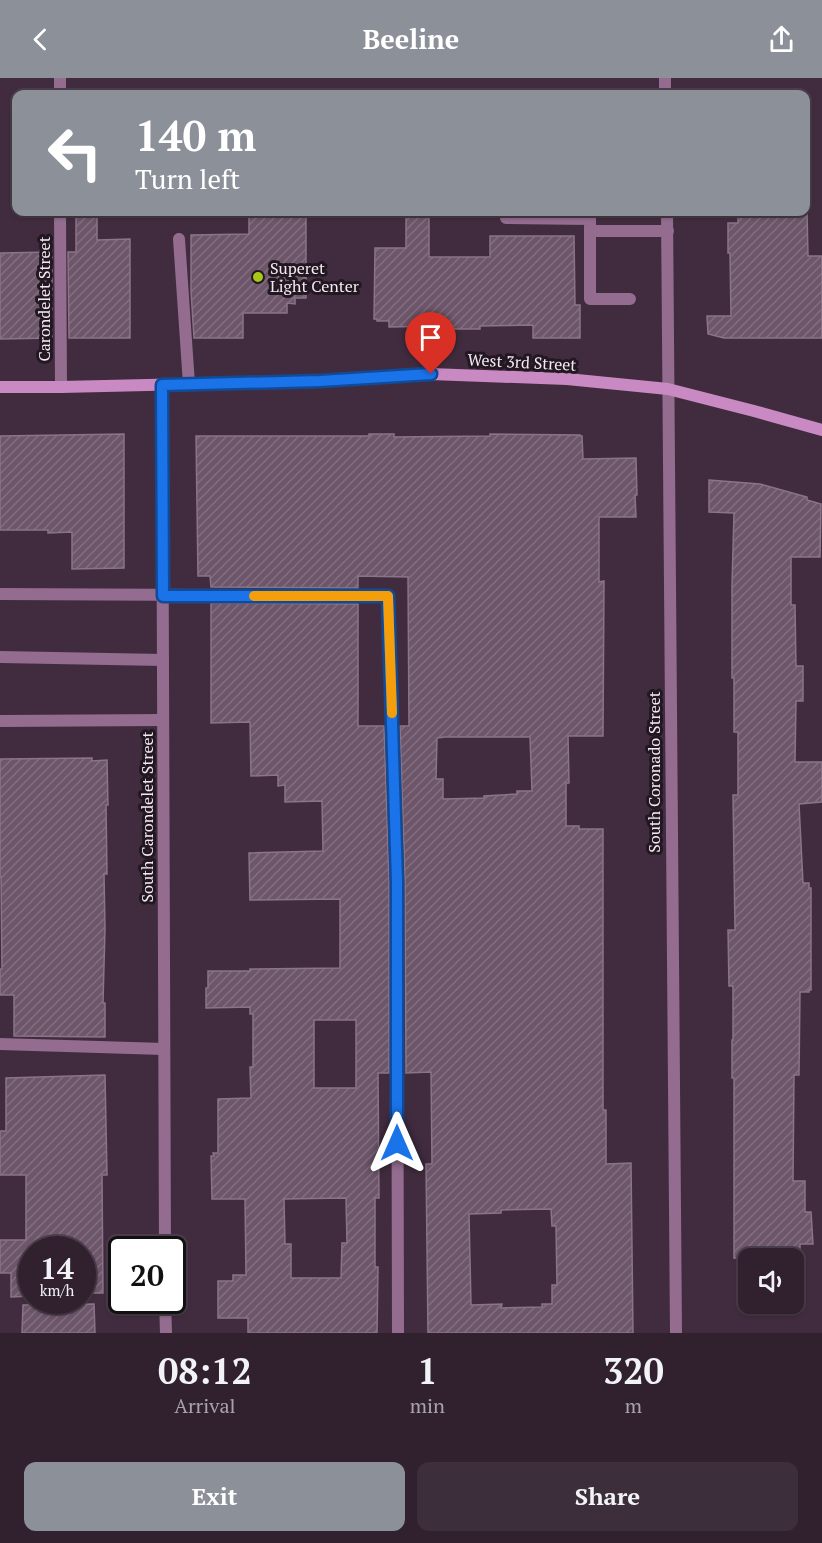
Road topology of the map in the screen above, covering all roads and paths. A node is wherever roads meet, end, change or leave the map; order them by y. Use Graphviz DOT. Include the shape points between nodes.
graph roads {
  1 [pos="60,216"];
  2 [pos="667,216"];
  3 [pos="506,219"];
  4 [pos="590,231"];
  5 [pos="668,231"];
  6 [pos="179,239"];
  7 [pos="630,299"];
  8 [pos="189,384"];
  9 [pos="162,385"];
  10 [pos="0,387"];
  11 [pos="61,387"];
  12 [pos="668,389"];
  13 [pos="822,430"];
  14 [pos="0,594"];
  15 [pos="163,596"];
  16 [pos="0,657"];
  17 [pos="163,660"];
  18 [pos="163,720"];
  19 [pos="0,721"];
  20 [pos="0,1044"];
  21 [pos="164,1048"];
  22 [pos="165,1236"];
  23 [pos="165,1314"];
  24 [pos="166,1333"];
  25 [pos="398,1333"];
  26 [pos="676,1333"];
  1 -- 11 [label="street, Carondelet Street"];
  2 -- 5 [label="street, South Coronado Street"];
  3 -- 4 [label="street" via="590,219"];
  4 -- 5 [label="street"];
  4 -- 7 [label="street" via="590,298"];
  5 -- 12 [label="street, South Coronado Street"];
  6 -- 8 [label="street"];
  8 -- 9 [label="main road, West 3rd Street"];
  8 -- 12 [label="main road, West 3rd Street" via="431,374 567,379"];
  9 -- 11 [label="main road, West 3rd Street"];
  9 -- 15 [label="street, South Carondelet Street"];
  10 -- 11 [label="main road, West 3rd Street"];
  12 -- 13 [label="main road, West 3rd Street"];
  12 -- 26 [label="street, South Coronado Street"];
  14 -- 15 [label="street"];
  15 -- 17 [label="street, South Carondelet Street"];
  15 -- 25 [label="street" via="388,596 397,881"];
  16 -- 17 [label="street"];
  17 -- 18 [label="street, South Carondelet Street"];
  18 -- 19 [label="street"];
  18 -- 21 [label="street, South Carondelet Street"];
  20 -- 21 [label="street"];
  21 -- 22 [label="street, South Carondelet Street"];
  23 -- 24 [label="street"];
}
